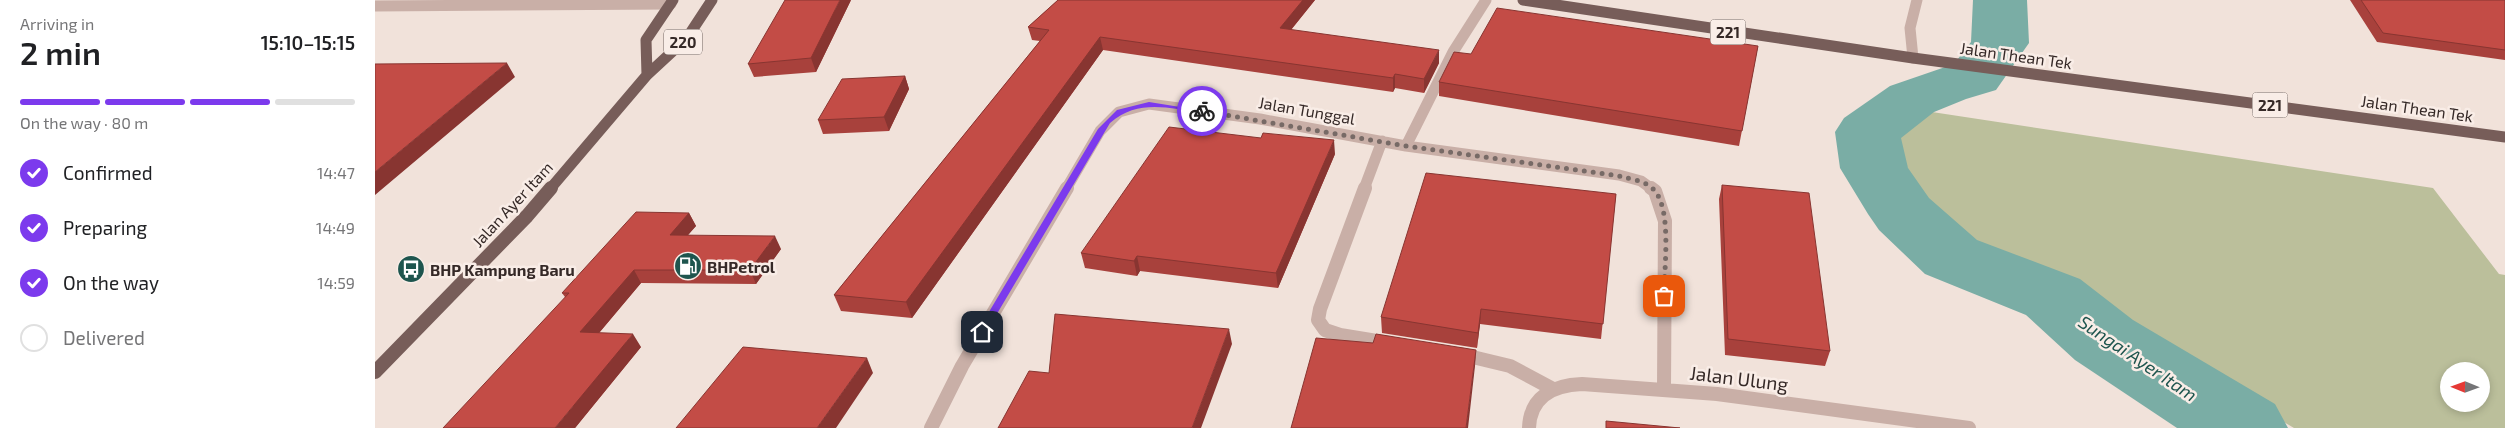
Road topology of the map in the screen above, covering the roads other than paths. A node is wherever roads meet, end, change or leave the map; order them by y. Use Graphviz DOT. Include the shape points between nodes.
graph roads {
  1 [pos="712,0"];
  2 [pos="1486,0"];
  3 [pos="1523,0"];
  4 [pos="1917,0"];
  5 [pos="672,2"];
  6 [pos="375,6"];
  7 [pos="1913,58"];
  8 [pos="647,75"];
  9 [pos="2505,137"];
  10 [pos="1382,141"];
  11 [pos="1406,146"];
  12 [pos="1399,344"];
  13 [pos="1446,352"];
  14 [pos="375,372"];
  15 [pos="1553,389"];
  16 [pos="1664,389"];
  17 [pos="931,428"];
  18 [pos="1529,428"];
  19 [pos="1969,428"];
  1 -- 8 [label="main road, Jalan Ayer Itam / 220" via="687,38"];
  2 -- 11 [label="street" via="1453,52"];
  3 -- 7 [label="main road, Jalan Thean Tek / 221"];
  4 -- 7 [label="street" via="1910,28"];
  5 -- 6 [label="street"];
  5 -- 8 [label="main road, 220" via="646,40"];
  7 -- 9 [label="main road, Jalan Thean Tek / 221"];
  8 -- 14 [label="main road, Jalan Ayer Itam / 220" via="527,216"];
  10 -- 11 [label="street, Jalan Tunggal"];
  10 -- 12 [label="street" via="1318,320 1325,330 1340,335"];
  10 -- 17 [label="street, Jalan Tunggal" via="1165,105 1149,104 1119,112 1095,139 962,366"];
  11 -- 16 [label="street, Jalan Tunggal" via="1619,176 1641,181 1655,191 1665,221"];
  13 -- 15 [label="street" via="1510,366"];
  15 -- 16 [label="street, Jalan Ulung" via="1578,384"];
  15 -- 18 [label="street" via="1538,399 1528,418"];
  16 -- 19 [label="street, Jalan Ulung"];
}
